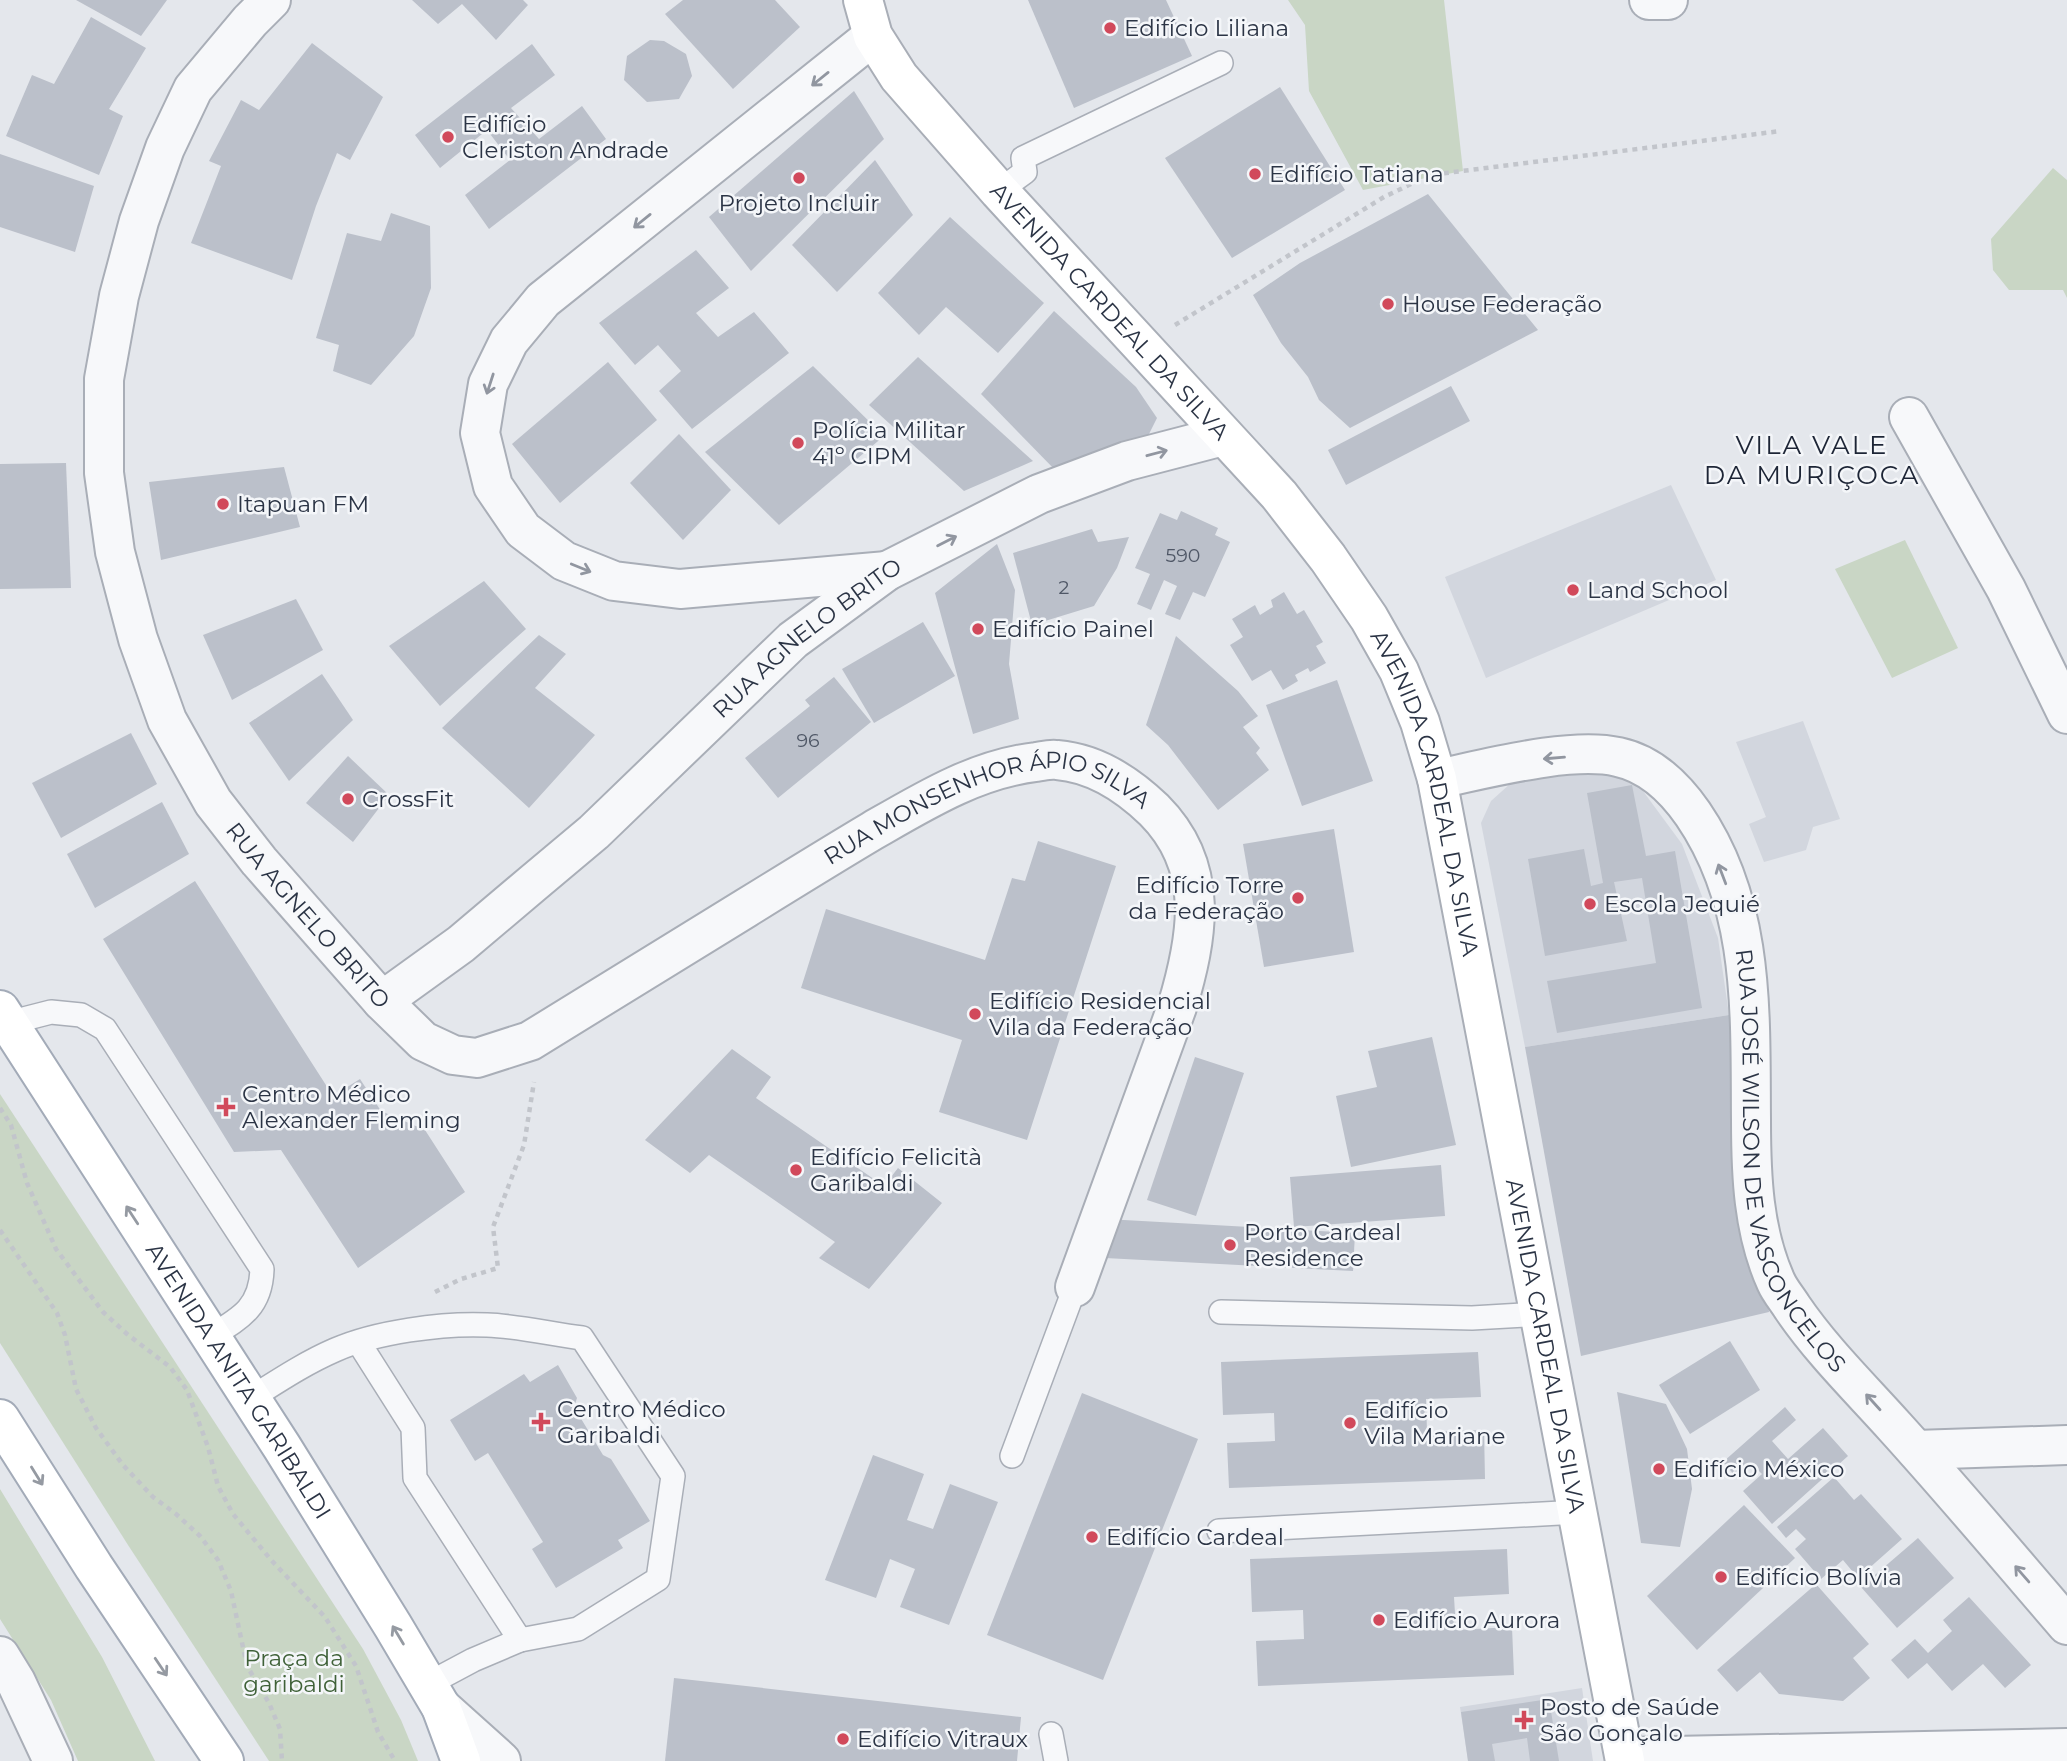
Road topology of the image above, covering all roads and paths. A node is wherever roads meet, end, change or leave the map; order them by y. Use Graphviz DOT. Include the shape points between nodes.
graph roads {
  1 [pos="271,0"];
  2 [pos="863,0"];
  3 [pos="1649,0"];
  4 [pos="1668,0"];
  5 [pos="873,36"];
  6 [pos="1221,63"];
  7 [pos="1781,131"];
  8 [pos="999,191"];
  9 [pos="1142,345"];
  10 [pos="1909,417"];
  11 [pos="1223,436"];
  12 [pos="887,572"];
  13 [pos="2067,714"];
  14 [pos="1437,779"];
  15 [pos="382,1001"];
  16 [pos="4,1017"];
  17 [pos="535,1081"];
  18 [pos="0,1108"];
  19 [pos="0,1230"];
  20 [pos="1075,1287"];
  21 [pos="426,1297"];
  22 [pos="1221,1312"];
  23 [pos="1541,1314"];
  24 [pos="211,1336"];
  25 [pos="359,1343"];
  26 [pos="251,1398"];
  27 [pos="0,1419"];
  28 [pos="2067,1445"];
  29 [pos="1916,1450"];
  30 [pos="1012,1455"];
  31 [pos="1579,1513"];
  32 [pos="1219,1531"];
  33 [pos="2067,1625"];
  34 [pos="520,1640"];
  35 [pos="0,1656"];
  36 [pos="435,1696"];
  37 [pos="1051,1734"];
  38 [pos="2067,1748"];
  39 [pos="1625,1759"];
  40 [pos="490,1760"];
  41 [pos="53,1761"];
  42 [pos="224,1761"];
  43 [pos="282,1761"];
  44 [pos="395,1761"];
  45 [pos="1056,1761"];
  1 -- 15 [label="street, RUA AGNELO BRITO" via="193,89 152,184 119,296 104,379 104,473 115,552 138,639 167,720 213,802"];
  2 -- 5 [label="main road, AVENIDA CARDEAL DA SILVA"];
  3 -- 4 [label="street"];
  5 -- 8 [label="main road, AVENIDA CARDEAL DA SILVA" via="899,77"];
  5 -- 12 [label="street, one-way" via="543,300 509,341 488,384 480,433 493,486 523,530 564,561 614,581 680,589"];
  6 -- 8 [label="lane" via="1023,158 1025,172"];
  7 -- 9 [label="path" via="1430,175 1384,197"];
  8 -- 9 [label="main road, AVENIDA CARDEAL DA SILVA"];
  9 -- 11 [label="main road, AVENIDA CARDEAL DA SILVA"];
  10 -- 13 [label="street" via="2006,589"];
  12 -- 11 [label="street, RUA AGNELO BRITO, one-way" via="1038,494 1126,461"];
  11 -- 14 [label="main road, AVENIDA CARDEAL DA SILVA" via="1279,495 1369,618 1399,671"];
  12 -- 15 [label="street, RUA AGNELO BRITO" via="793,640 594,832 461,944"];
  14 -- 23 [label="main road, AVENIDA CARDEAL DA SILVA"];
  29 -- 14 [label="street, RUA JOSÉ WILSON DE VASCONCELOS, one-way" via="1809,1332 1776,1283 1759,1232 1751,1177 1750,989 1742,932 1705,832 1684,802 1663,778 1617,756 1538,759"];
  15 -- 20 [label="street, RUA MONSENHOR ÁPIO SILVA" via="424,1041 453,1055 477,1058 530,1041 829,857 969,779 1014,765 1056,760 1089,767 1118,779 1166,822 1185,853 1196,925 1191,963 1177,1007"];
  24 -- 16 [label="main road, AVENIDA ANITA GARIBALDI, one-way"];
  16 -- 24 [label="lane" via="51,1012 81,1015 105,1029 262,1269 261,1289 250,1307"];
  17 -- 21 [label="path" via="523,1145 493,1227 498,1268 461,1279"];
  18 -- 44 [label="path" via="11,1125 27,1183 56,1249 103,1312 170,1367 187,1390 218,1486 233,1514 325,1617 356,1666 378,1732"];
  19 -- 43 [label="path" via="57,1313 76,1389 96,1428 130,1473 200,1536 218,1560 231,1591 247,1666 280,1728"];
  20 -- 30 [label="lane"];
  22 -- 23 [label="lane" via="1472,1318"];
  23 -- 31 [label="main road, AVENIDA CARDEAL DA SILVA"];
  24 -- 26 [label="main road, AVENIDA ANITA GARIBALDI"];
  25 -- 26 [label="lane" via="294,1370"];
  25 -- 34 [label="lane" via="413,1428 415,1478"];
  25 -- 34 [label="lane" via="410,1330 487,1325 582,1338 673,1476 658,1579 578,1629"];
  36 -- 26 [label="main road, AVENIDA ANITA GARIBALDI, one-way"];
  27 -- 42 [label="main road, one-way"];
  28 -- 29 [label="street"];
  33 -- 29 [label="street, RUA JOSÉ WILSON DE VASCONCELOS, one-way"];
  31 -- 32 [label="lane"];
  31 -- 39 [label="main road, AVENIDA CARDEAL DA SILVA"];
  34 -- 36 [label="lane" via="473,1660"];
  35 -- 41 [label="street"];
  36 -- 40 [label="main road, AVENIDA ANITA GARIBALDI"];
  37 -- 45 [label="lane"];
  38 -- 39 [label="street"];
}
